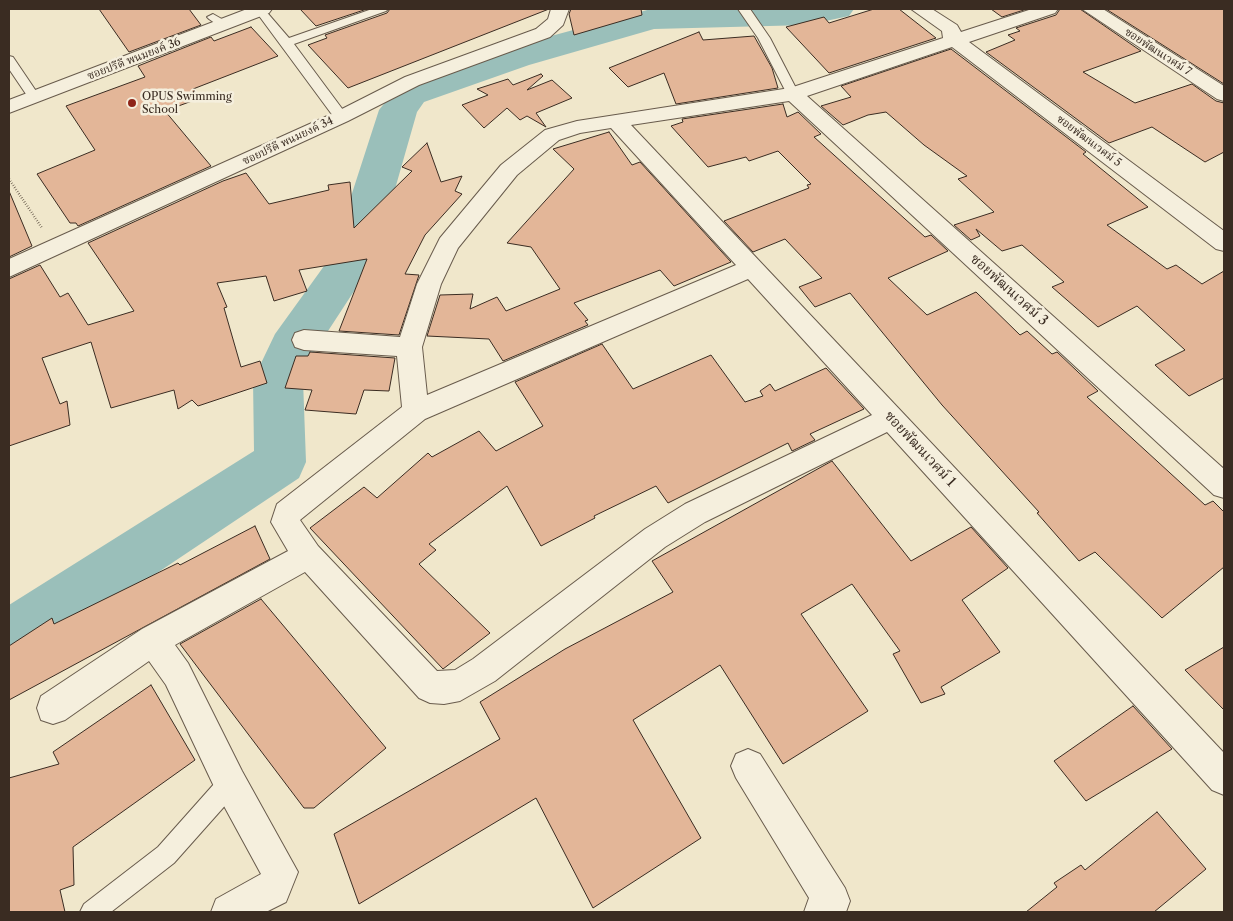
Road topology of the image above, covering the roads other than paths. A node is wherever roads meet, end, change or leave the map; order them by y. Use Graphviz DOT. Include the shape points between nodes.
graph roads {
  1 [pos="261,9"];
  2 [pos="382,9"];
  3 [pos="560,9"];
  4 [pos="744,9"];
  5 [pos="920,9"];
  6 [pos="1049,9"];
  7 [pos="1091,9"];
  8 [pos="953,40"];
  9 [pos="287,43"];
  10 [pos="9,60"];
  11 [pos="793,94"];
  12 [pos="1224,95"];
  13 [pos="34,98"];
  14 [pos="9,107"];
  15 [pos="341,116"];
  16 [pos="616,121"];
  17 [pos="1224,243"];
  18 [pos="752,268"];
  19 [pos="9,269"];
  20 [pos="304,340"];
  21 [pos="409,347"];
  22 [pos="416,411"];
  23 [pos="891,418"];
  24 [pos="1224,486"];
  25 [pos="308,555"];
  26 [pos="153,640"];
  27 [pos="53,708"];
  28 [pos="748,766"];
  29 [pos="1224,778"];
  30 [pos="230,783"];
  31 [pos="831,908"];
  32 [pos="92,912"];
  33 [pos="229,912"];
  1 -- 9 [label="lane"];
  1 -- 13 [label="street, ซอยปรีดี พนมยงค์ 36" via="218,21"];
  2 -- 9 [label="lane"];
  3 -- 15 [label="street, ซอยปรีดี พนมยงค์ 34" via="557,21 543,33 412,81"];
  4 -- 11 [label="lane" via="764,38"];
  5 -- 8 [label="street, ซอยพัฒนเวศม์ 5" via="951,29"];
  6 -- 8 [label="street"];
  7 -- 12 [label="street, ซอยพัฒนเวศม์ 7"];
  8 -- 11 [label="street"];
  8 -- 17 [label="street, ซอยพัฒนเวศม์ 5"];
  9 -- 15 [label="lane"];
  10 -- 13 [label="lane"];
  11 -- 16 [label="street"];
  11 -- 24 [label="street, ซอยพัฒนเวศม์ 3"];
  13 -- 14 [label="street, ซอยปรีดี พนมยงค์ 36"];
  15 -- 19 [label="street, ซอยปรีดี พนมยงค์ 34"];
  16 -- 18 [label="street, ซอยพัฒนเวศม์ 1"];
  16 -- 21 [label="street" via="552,135 509,170 448,244 429,284"];
  18 -- 22 [label="street"];
  18 -- 23 [label="street, ซอยพัฒนเวศม์ 1"];
  20 -- 21 [label="street"];
  21 -- 22 [label="street"];
  22 -- 25 [label="street" via="287,513 285,522"];
  23 -- 25 [label="street" via="687,518 655,538 460,685 430,688"];
  23 -- 29 [label="street, ซอยพัฒนเวศม์ 1"];
  25 -- 26 [label="street"];
  26 -- 27 [label="street"];
  26 -- 30 [label="street" via="177,674"];
  28 -- 31 [label="street"];
  30 -- 32 [label="lane" via="166,855"];
  30 -- 33 [label="street" via="280,872 273,889"];
}
